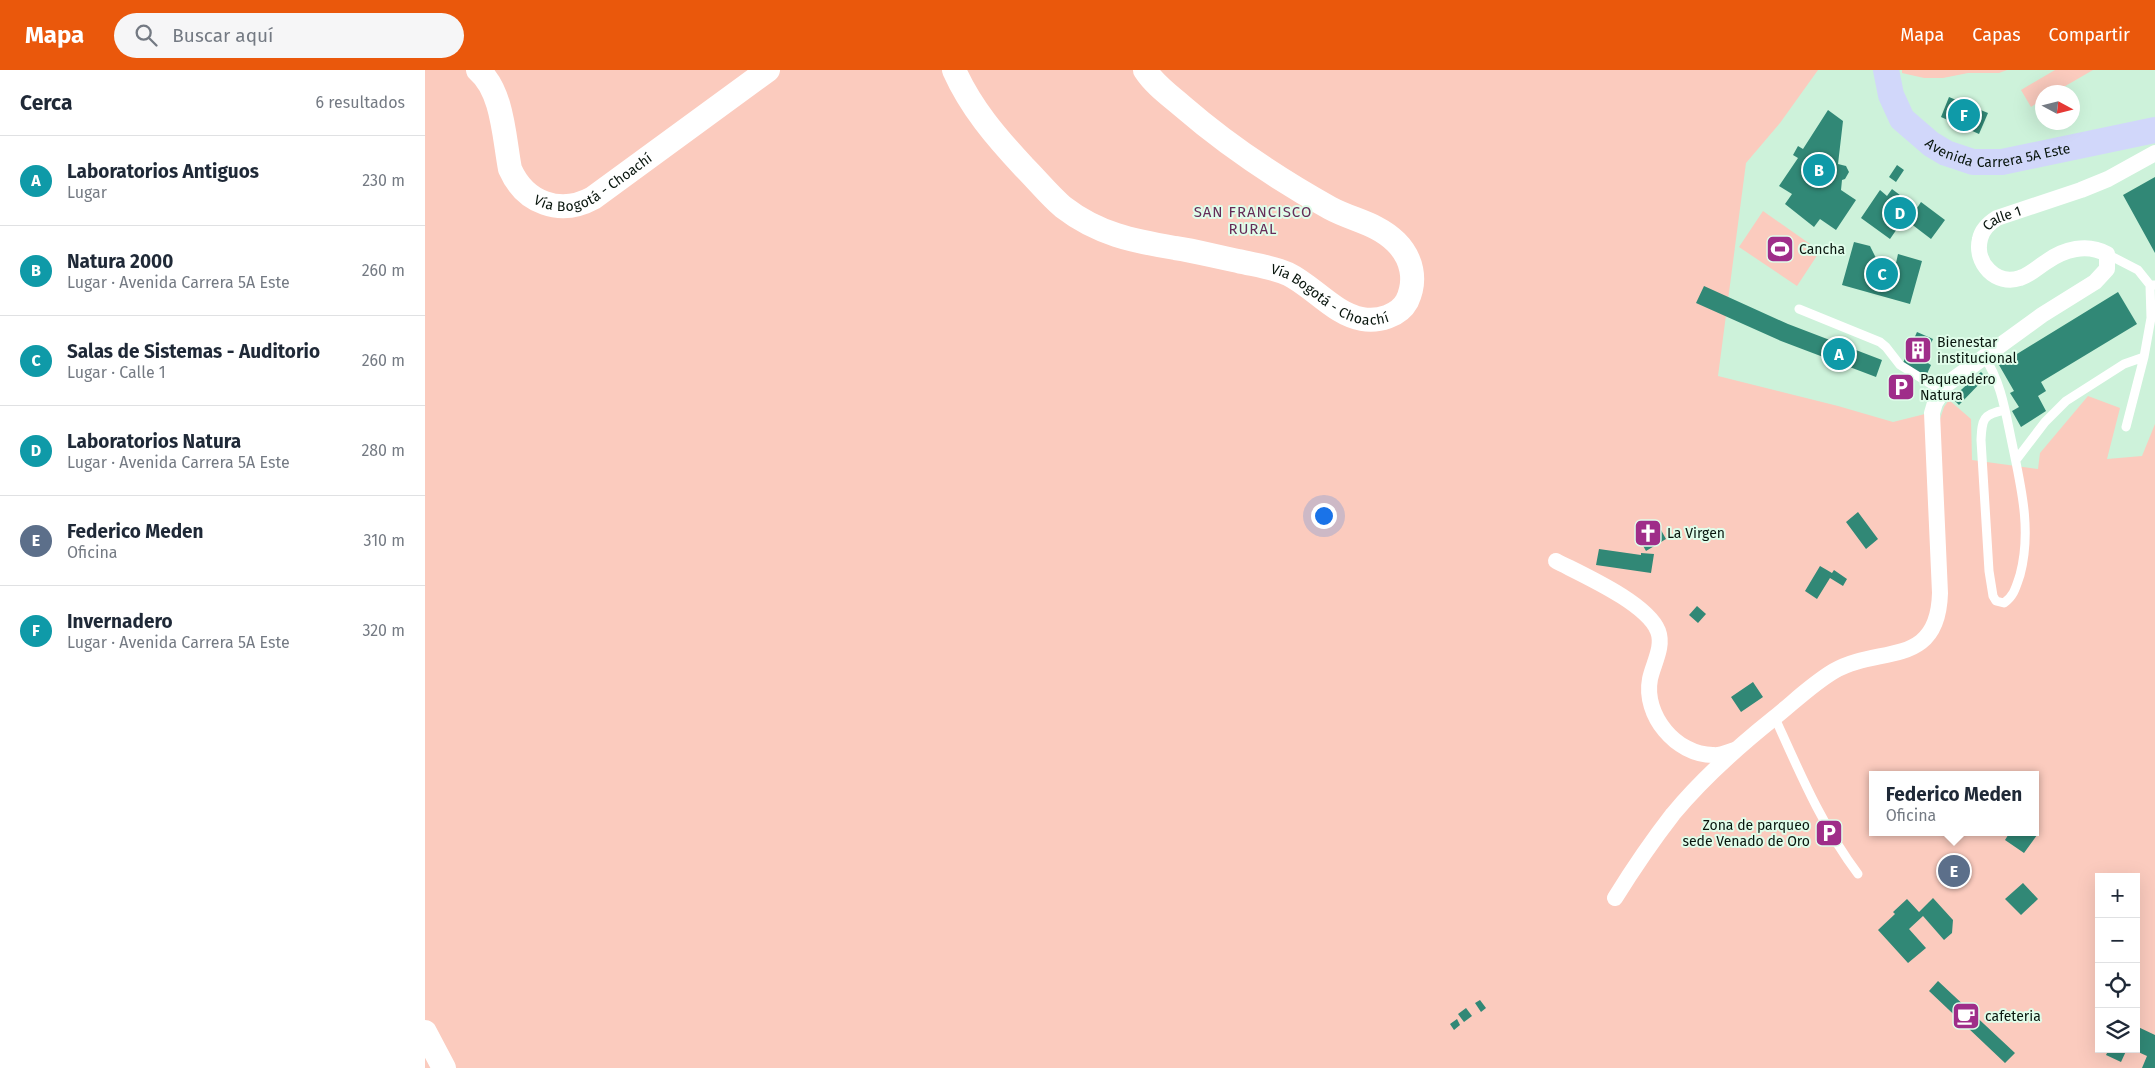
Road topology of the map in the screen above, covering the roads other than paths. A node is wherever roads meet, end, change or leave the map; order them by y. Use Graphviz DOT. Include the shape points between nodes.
graph roads {
  1 [pos="478,70"];
  2 [pos="768,70"];
  3 [pos="954,70"];
  4 [pos="1145,70"];
  5 [pos="1872,70"];
  6 [pos="1886,70"];
  7 [pos="1891,96"];
  8 [pos="2155,130"];
  9 [pos="2155,152"];
  10 [pos="2107,254"];
  11 [pos="2152,285"];
  12 [pos="1799,309"];
  13 [pos="2144,356"];
  14 [pos="1984,357"];
  15 [pos="1941,391"];
  16 [pos="2005,410"];
  17 [pos="2126,427"];
  18 [pos="2016,460"];
  19 [pos="1556,561"];
  20 [pos="1775,718"];
  21 [pos="1735,750"];
  22 [pos="1858,874"];
  23 [pos="1615,898"];
  24 [pos="425,1032"];
  25 [pos="444,1068"];
  1 -- 2 [label="main road, Vía Bogotá - Choachí" via="495,92 513,177 532,198 549,205 567,207 593,198"];
  3 -- 4 [label="main road, Vía Bogotá - Choachí" via="982,119 1046,191 1064,207 1102,230 1148,244 1276,270 1301,281 1356,318 1378,319 1404,305 1413,279 1405,253 1395,241 1367,223 1332,210 1251,160 1192,115"];
  5 -- 7 [label="main road"];
  6 -- 7 [label="main road, Avenida Carrera 5A Este"];
  7 -- 8 [label="main road, Avenida Carrera 5A Este" via="1901,119 1919,136 1946,153 1973,162 2003,162"];
  9 -- 10 [label="street, Calle 1" via="2108,179 1997,218 1984,229 1979,245 1980,256 1988,270 2008,280 2024,277 2051,258 2069,251 2088,247"];
  10 -- 11 [label="lane" via="2138,270"];
  10 -- 14 [label="street" via="2107,268 2095,282"];
  11 -- 13 [label="lane" via="2151,318"];
  12 -- 15 [label="lane" via="1880,342 1900,364"];
  13 -- 17 [label="lane"];
  13 -- 18 [label="lane" via="2124,364 2066,401"];
  14 -- 15 [label="street"];
  14 -- 16 [label="lane"];
  15 -- 20 [label="street" via="1932,413 1940,572 1940,607 1935,627 1907,650 1832,672"];
  16 -- 18 [label="lane"];
  16 -- 18 [label="lane" via="1983,420 1981,440 1989,571 1993,596 2003,603 2014,593 2023,562 2025,509"];
  19 -- 21 [label="street" via="1638,606 1650,618 1659,632 1659,651 1649,696 1658,724 1671,738 1686,749 1713,756"];
  20 -- 21 [label="street"];
  20 -- 22 [label="lane" via="1831,833"];
  21 -- 23 [label="street" via="1674,813"];
  24 -- 25 [label="main road"];
}
